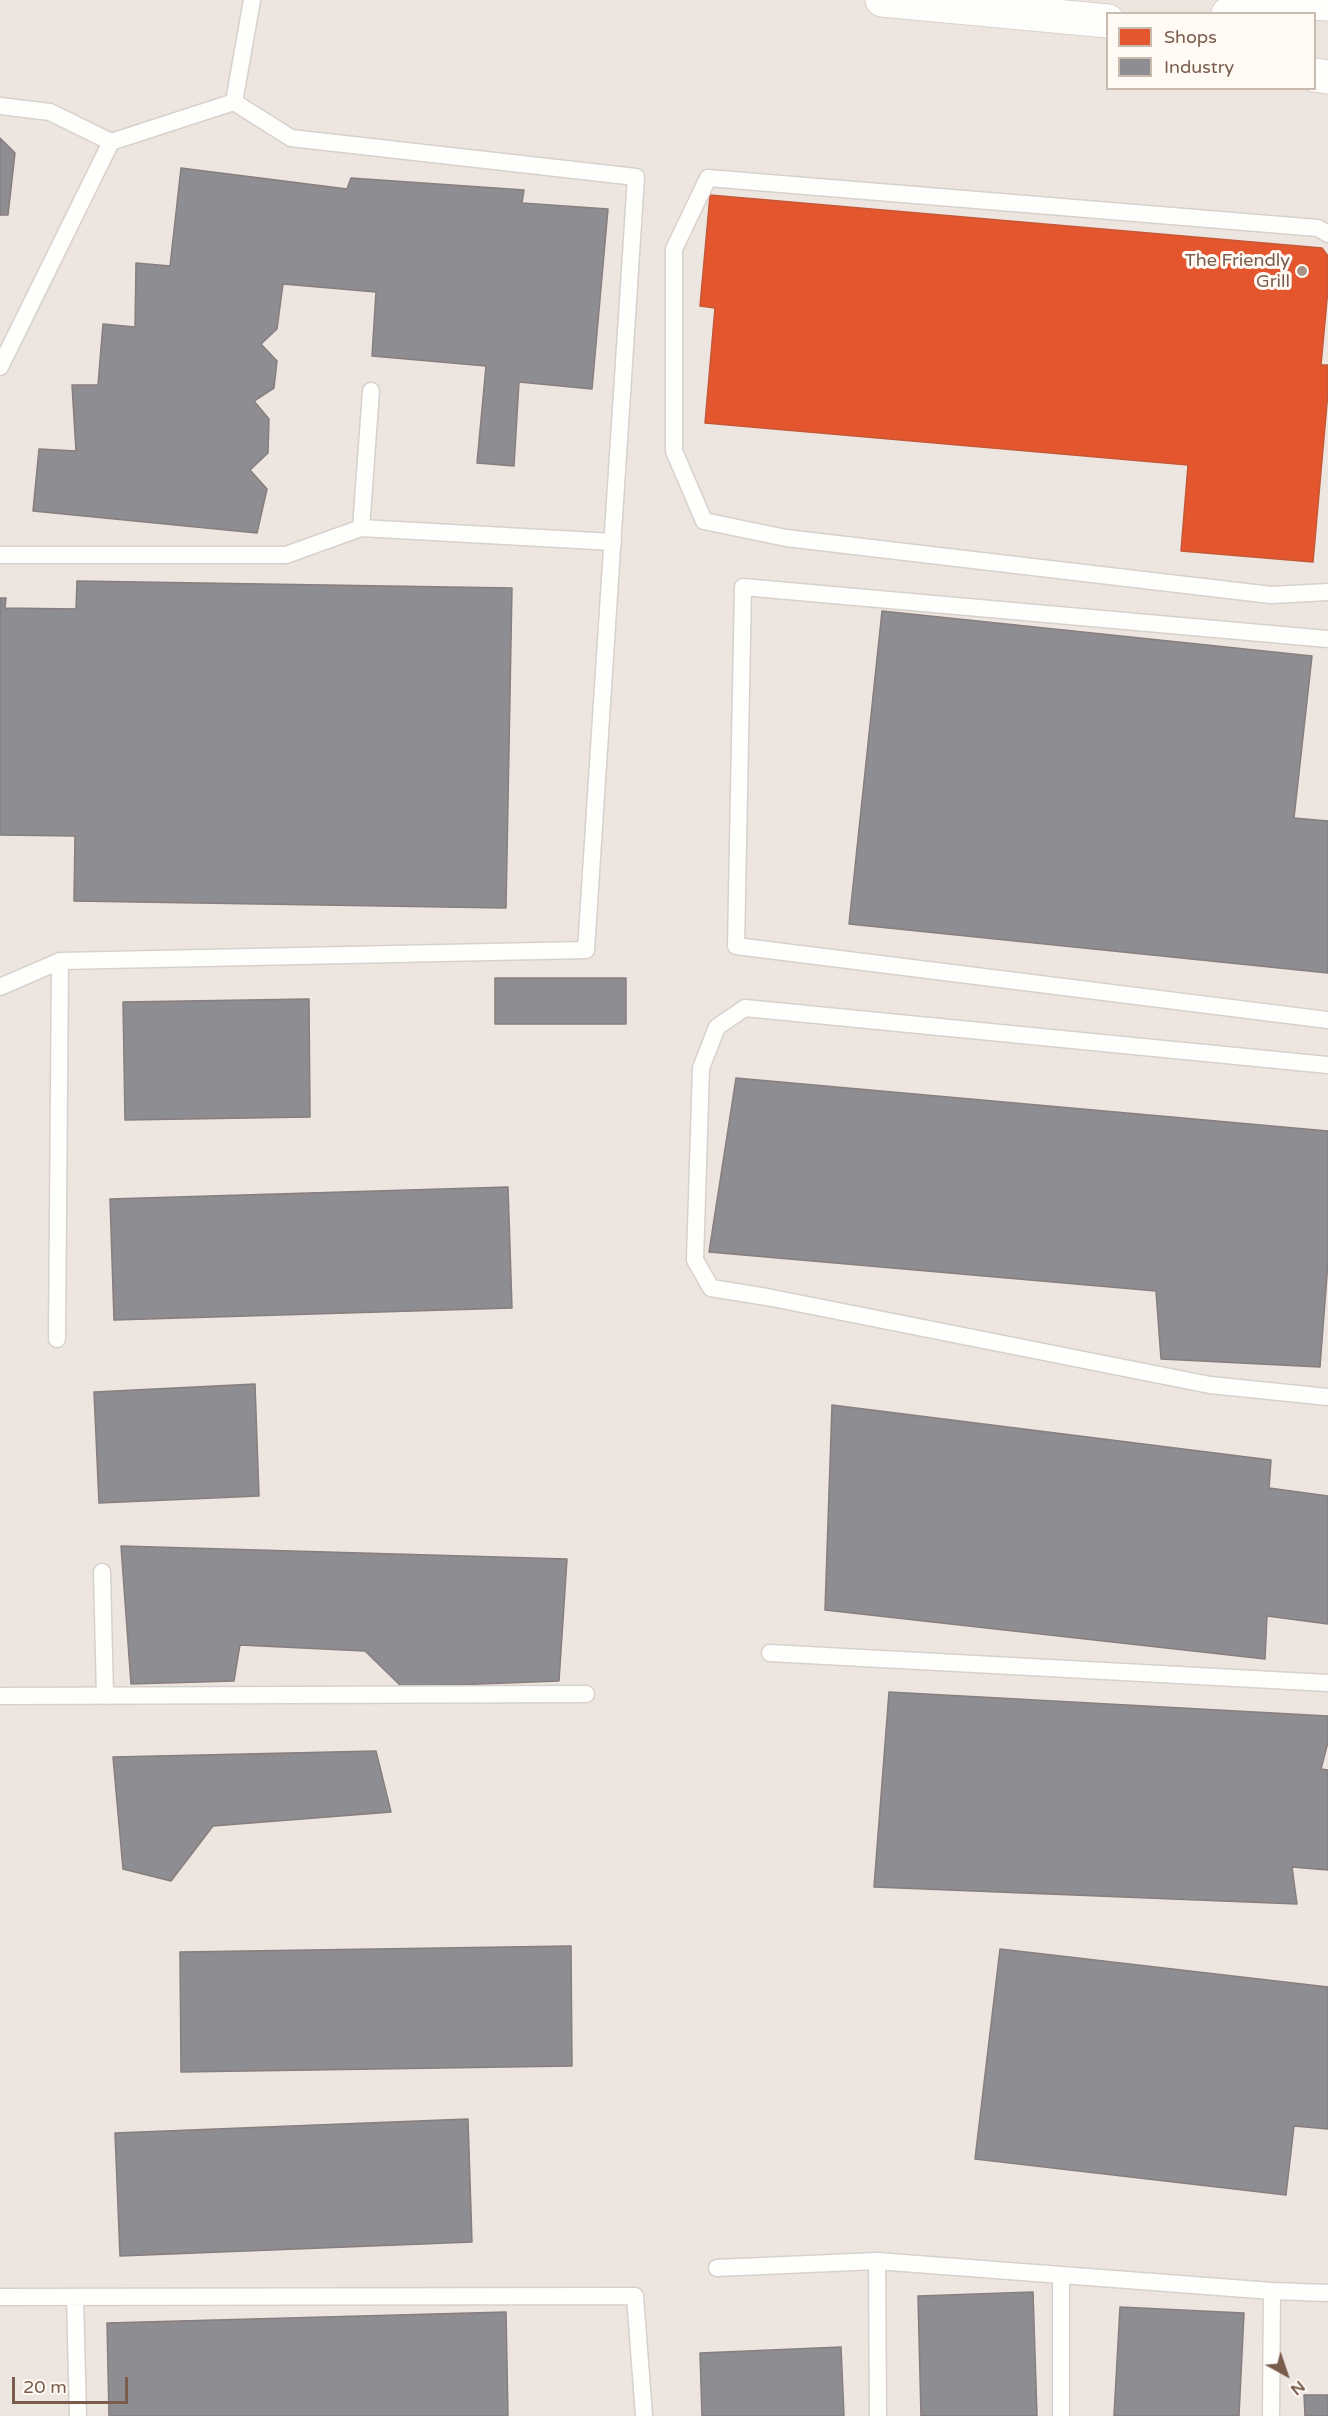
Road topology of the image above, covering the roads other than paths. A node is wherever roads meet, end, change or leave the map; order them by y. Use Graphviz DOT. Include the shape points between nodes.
graph roads {
  1 [pos="252,0"];
  2 [pos="882,0"];
  3 [pos="1328,4"];
  4 [pos="1235,12"];
  5 [pos="1106,21"];
  6 [pos="234,102"];
  7 [pos="0,106"];
  8 [pos="111,142"];
  9 [pos="1328,234"];
  10 [pos="0,367"];
  11 [pos="371,391"];
  12 [pos="361,528"];
  13 [pos="613,542"];
  14 [pos="0,555"];
  15 [pos="1328,592"];
  16 [pos="1328,639"];
  17 [pos="60,962"];
  18 [pos="0,987"];
  19 [pos="1328,1020"];
  20 [pos="1328,1065"];
  21 [pos="57,1339"];
  22 [pos="1328,1397"];
  23 [pos="102,1572"];
  24 [pos="770,1653"];
  25 [pos="1328,1683"];
  26 [pos="586,1694"];
  27 [pos="0,1696"];
  28 [pos="105,1696"];
  29 [pos="877,2261"];
  30 [pos="717,2268"];
  31 [pos="1061,2275"];
  32 [pos="1272,2291"];
  33 [pos="1328,2293"];
  34 [pos="0,2297"];
  35 [pos="75,2297"];
  36 [pos="78,2416"];
  37 [pos="644,2416"];
  38 [pos="878,2416"];
  39 [pos="1061,2416"];
  40 [pos="1271,2416"];
  1 -- 6 [label="lane"];
  2 -- 5 [label="main road"];
  3 -- 4 [label="main road" via="1280,0"];
  6 -- 8 [label="lane"];
  6 -- 13 [label="lane" via="291,138 636,177"];
  7 -- 8 [label="lane" via="50,112"];
  8 -- 10 [label="lane"];
  9 -- 15 [label="lane" via="1318,228 708,178 674,249 674,451 704,521 786,538 1271,595"];
  11 -- 12 [label="lane"];
  12 -- 13 [label="lane"];
  12 -- 14 [label="lane" via="286,555"];
  13 -- 17 [label="lane" via="586,950"];
  16 -- 19 [label="lane" via="743,587 736,946"];
  17 -- 18 [label="lane"];
  17 -- 21 [label="lane"];
  20 -- 22 [label="lane" via="745,1008 717,1027 702,1068 695,1260 711,1288 1210,1385"];
  23 -- 28 [label="lane"];
  24 -- 25 [label="lane"];
  26 -- 28 [label="lane"];
  27 -- 28 [label="lane"];
  29 -- 30 [label="lane"];
  29 -- 31 [label="lane"];
  29 -- 38 [label="lane"];
  31 -- 32 [label="lane"];
  31 -- 39 [label="lane"];
  32 -- 33 [label="lane"];
  32 -- 40 [label="lane"];
  34 -- 35 [label="lane"];
  35 -- 36 [label="lane"];
  35 -- 37 [label="lane" via="635,2296"];
}
